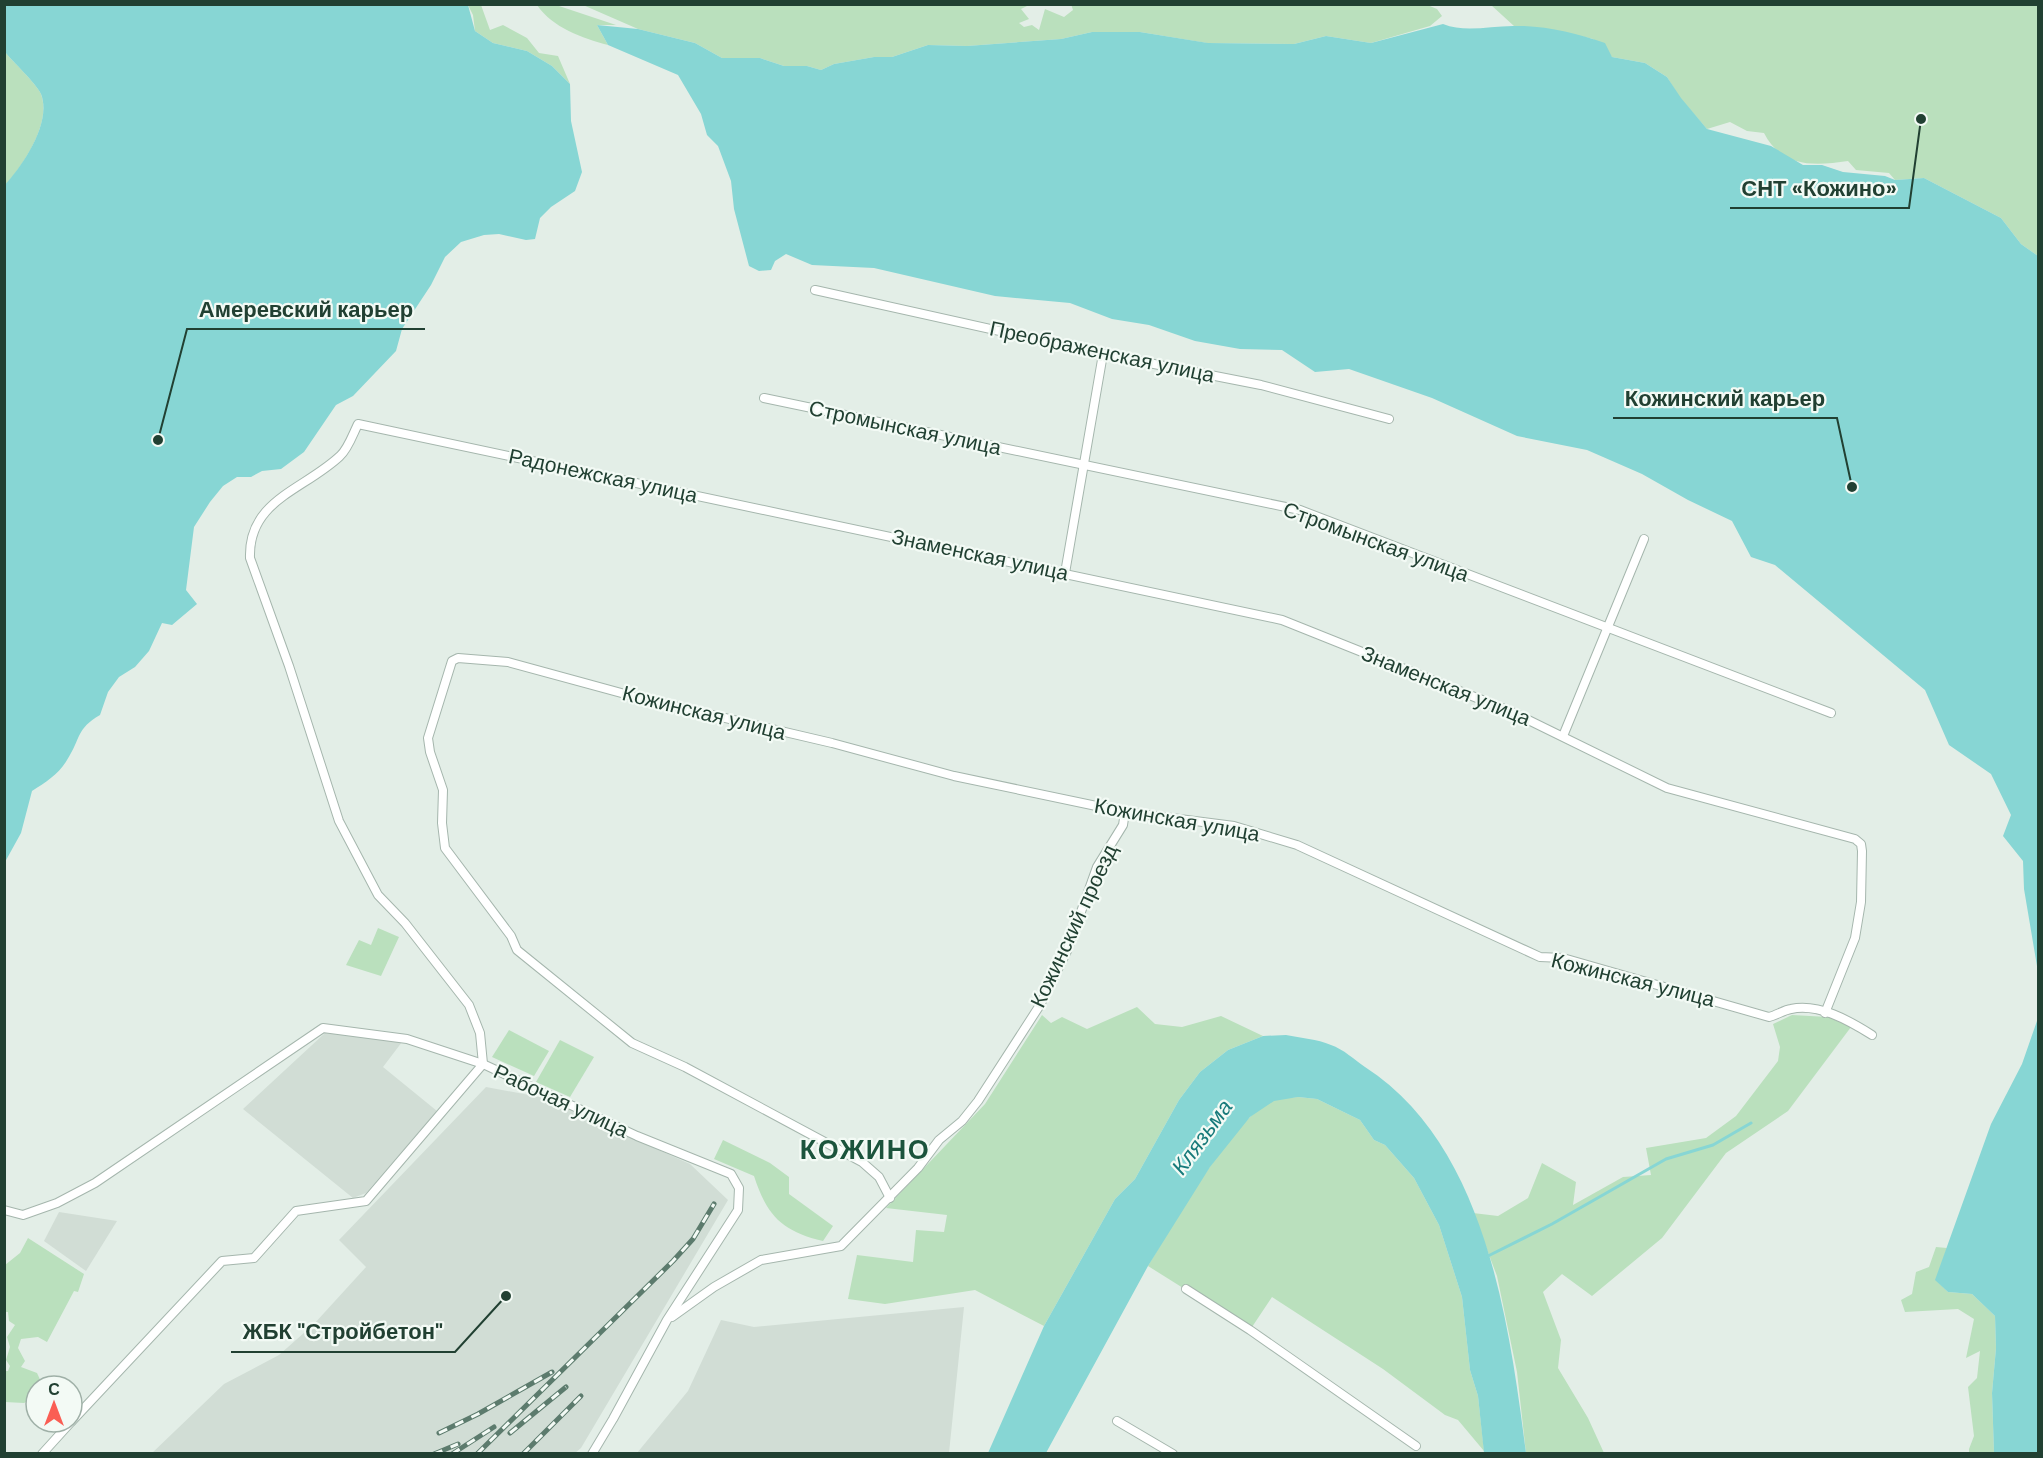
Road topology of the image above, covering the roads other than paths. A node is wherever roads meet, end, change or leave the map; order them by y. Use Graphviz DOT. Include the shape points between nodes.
graph roads {
  1 [pos="814,290"];
  2 [pos="1103,354"];
  3 [pos="764,398"];
  4 [pos="1389,419"];
  5 [pos="1085,466"];
  6 [pos="848,527"];
  7 [pos="1644,539"];
  8 [pos="1065,573"];
  9 [pos="1608,628"];
  10 [pos="1831,714"];
  11 [pos="1563,736"];
  12 [pos="1125,812"];
  13 [pos="1826,1012"];
  14 [pos="1872,1035"];
  15 [pos="483,1064"];
  16 [pos="890,1198"];
  17 [pos="4,1210"];
  18 [pos="1186,1289"];
  19 [pos="667,1320"];
  20 [pos="84,1409"];
  21 [pos="1117,1421"];
  22 [pos="61,1434"];
  23 [pos="1416,1446"];
  24 [pos="42,1454"];
  25 [pos="592,1454"];
  26 [pos="1173,1454"];
  1 -- 2 [label="street, Преображенская улица"];
  2 -- 4 [label="street, Преображенская улица" via="1261,385"];
  2 -- 5 [label="street"];
  3 -- 5 [label="street, Стромынская улица"];
  5 -- 8 [label="street"];
  5 -- 9 [label="street, Стромынская улица" via="1300,510"];
  6 -- 8 [label="street, Знаменская улица"];
  6 -- 15 [label="street, Радонежская улица" via="358,424 342,455 259,518 249,545 250,558 339,821 378,895 469,1005 480,1033"];
  7 -- 9 [label="street"];
  8 -- 11 [label="street, Знаменская улица" via="1282,620"];
  9 -- 10 [label="street, Стромынская улица"];
  9 -- 11 [label="street"];
  11 -- 13 [label="street, Знаменская улица" via="1666,788 1855,839 1861,844 1861,902 1855,938"];
  12 -- 13 [label="street, Кожинская улица" via="1234,826 1297,845 1540,957 1563,958 1769,1017 1790,1009"];
  12 -- 16 [label="street, Кожинский проезд" via="1123,825 1097,867 1067,951 1040,1005 978,1101"];
  12 -- 16 [label="street, Кожинская улица" via="954,776 508,662 458,658 448,667 428,738 443,790 445,848 511,936 517,950 632,1042 862,1162 879,1177"];
  13 -- 14 [label="street, Кожинская улица"];
  15 -- 17 [label="street" via="407,1039 323,1028 95,1183 23,1215"];
  15 -- 19 [label="street, Рабочая улица" via="637,1136 731,1174 739,1188 738,1210"];
  15 -- 20 [label="street, Рабочая улица" via="366,1201 296,1211 254,1258 222,1261"];
  16 -- 19 [label="street, Кожинский проезд" via="841,1246 760,1260"];
  18 -- 23 [label="street"];
  19 -- 25 [label="street, Рабочая улица"];
  21 -- 26 [label="street"];
  22 -- 24 [label="street, Рабочая улица"];
}
